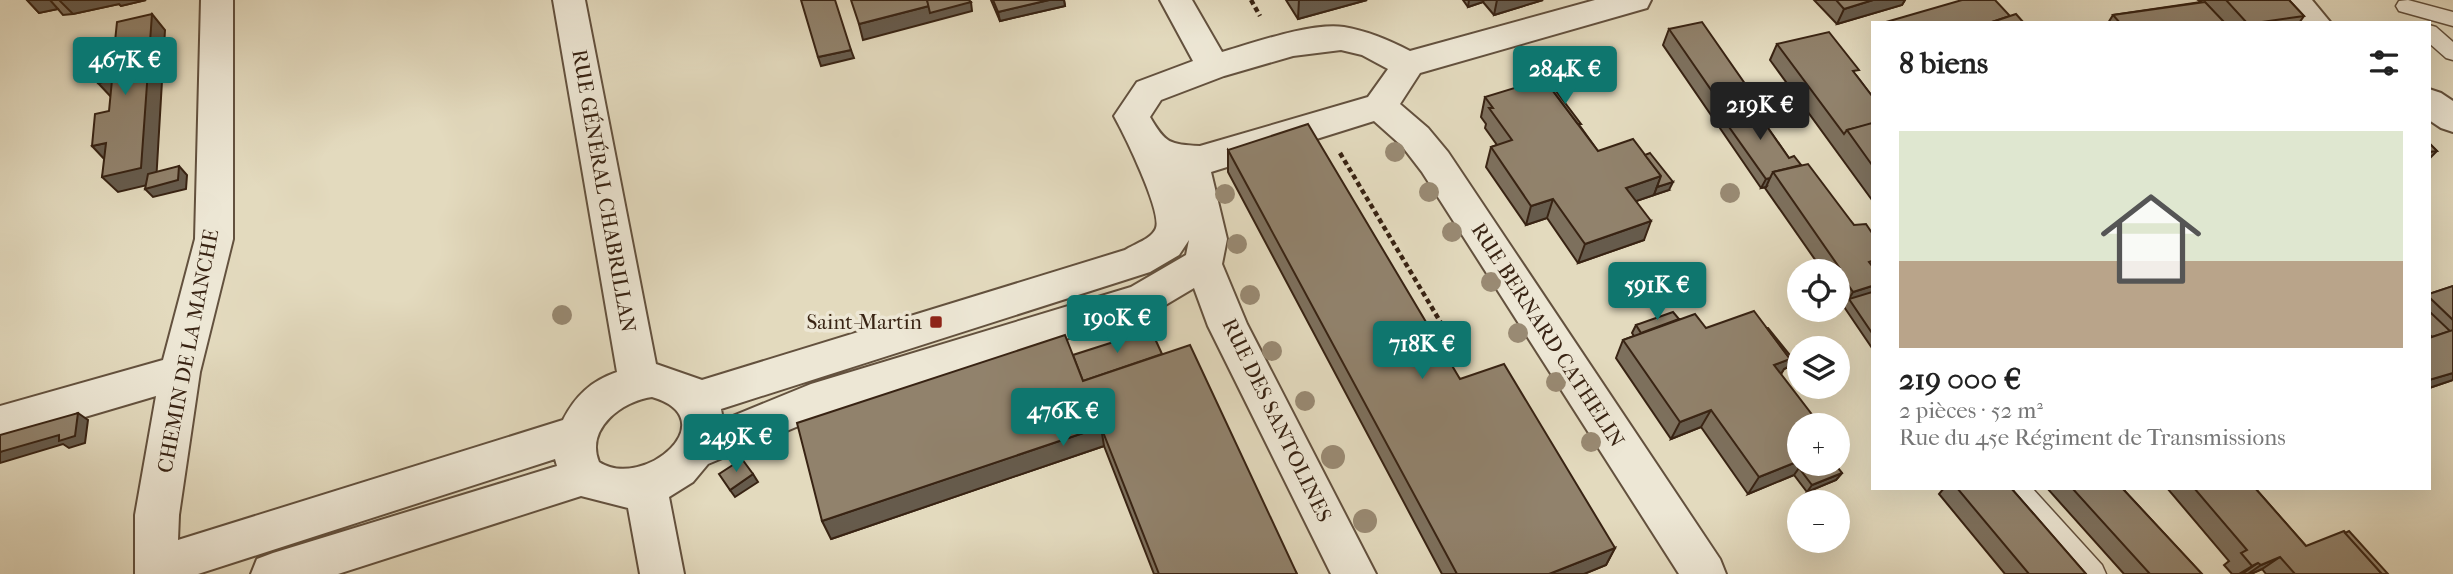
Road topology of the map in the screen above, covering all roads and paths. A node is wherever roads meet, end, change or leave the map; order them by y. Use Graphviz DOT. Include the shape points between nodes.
graph roads {
  1 [pos="217,0"];
  2 [pos="569,0"];
  3 [pos="1176,0"];
  4 [pos="1251,0"];
  5 [pos="1635,0"];
  6 [pos="2293,0"];
  7 [pos="2404,3"];
  8 [pos="2453,19"];
  9 [pos="2313,21"];
  10 [pos="2419,21"];
  11 [pos="2431,34"];
  12 [pos="1279,48"];
  13 [pos="2453,53"];
  14 [pos="1406,64"];
  15 [pos="1213,66"];
  16 [pos="2431,103"];
  17 [pos="1380,106"];
  18 [pos="2453,119"];
  19 [pos="1322,123"];
  20 [pos="1150,148"];
  21 [pos="1200,160"];
  22 [pos="1203,264"];
  23 [pos="1463,360"];
  24 [pos="180,372"];
  25 [pos="639,382"];
  26 [pos="698,399"];
  27 [pos="0,424"];
  28 [pos="578,434"];
  29 [pos="696,450"];
  30 [pos="585,476"];
  31 [pos="646,487"];
  32 [pos="2017,490"];
  33 [pos="158,570"];
  34 [pos="273,574"];
  35 [pos="662,574"];
  36 [pos="1354,574"];
  37 [pos="1704,574"];
  38 [pos="2093,574"];
  1 -- 24 [label="street, CHEMIN DE LA MANCHE" via="214,239"];
  2 -- 25 [label="street, RUE GÉNÉRAL CHABRILLAN"];
  3 -- 15 [label="street"];
  4 -- 12 [label="path"];
  5 -- 14 [label="street"];
  6 -- 9 [label="street"];
  7 -- 8 [label="lane"];
  7 -- 10 [label="lane"];
  11 -- 13 [label="lane"];
  12 -- 14 [label="street" via="1341,38 1372,46"];
  12 -- 15 [label="street"];
  14 -- 17 [label="street"];
  15 -- 20 [label="street" via="1149,91 1132,116"];
  16 -- 18 [label="street"];
  17 -- 19 [label="street"];
  17 -- 37 [label="street, RUE BERNARD CATHELIN" via="1435,162"];
  19 -- 21 [label="street"];
  19 -- 23 [label="path"];
  20 -- 21 [label="street" via="1168,157"];
  20 -- 26 [label="street" via="1176,216 1175,232 1166,244 1137,261"];
  21 -- 22 [label="street" via="1192,170 1208,239"];
  22 -- 29 [label="street" via="1143,299 811,402"];
  22 -- 36 [label="street, RUE DES SANTOLINES" via="1228,326"];
  24 -- 27 [label="street"];
  24 -- 33 [label="street, CHEMIN DE LA MANCHE" via="157,515"];
  25 -- 26 [label="street" via="672,382"];
  25 -- 28 [label="street" via="605,397 588,413"];
  26 -- 29 [label="street" via="704,431"];
  28 -- 30 [label="street" via="576,461"];
  28 -- 33 [label="street"];
  29 -- 31 [label="street" via="682,467"];
  30 -- 31 [label="street" via="621,490"];
  30 -- 34 [label="street"];
  31 -- 35 [label="street"];
  32 -- 38 [label="lane"];
}
